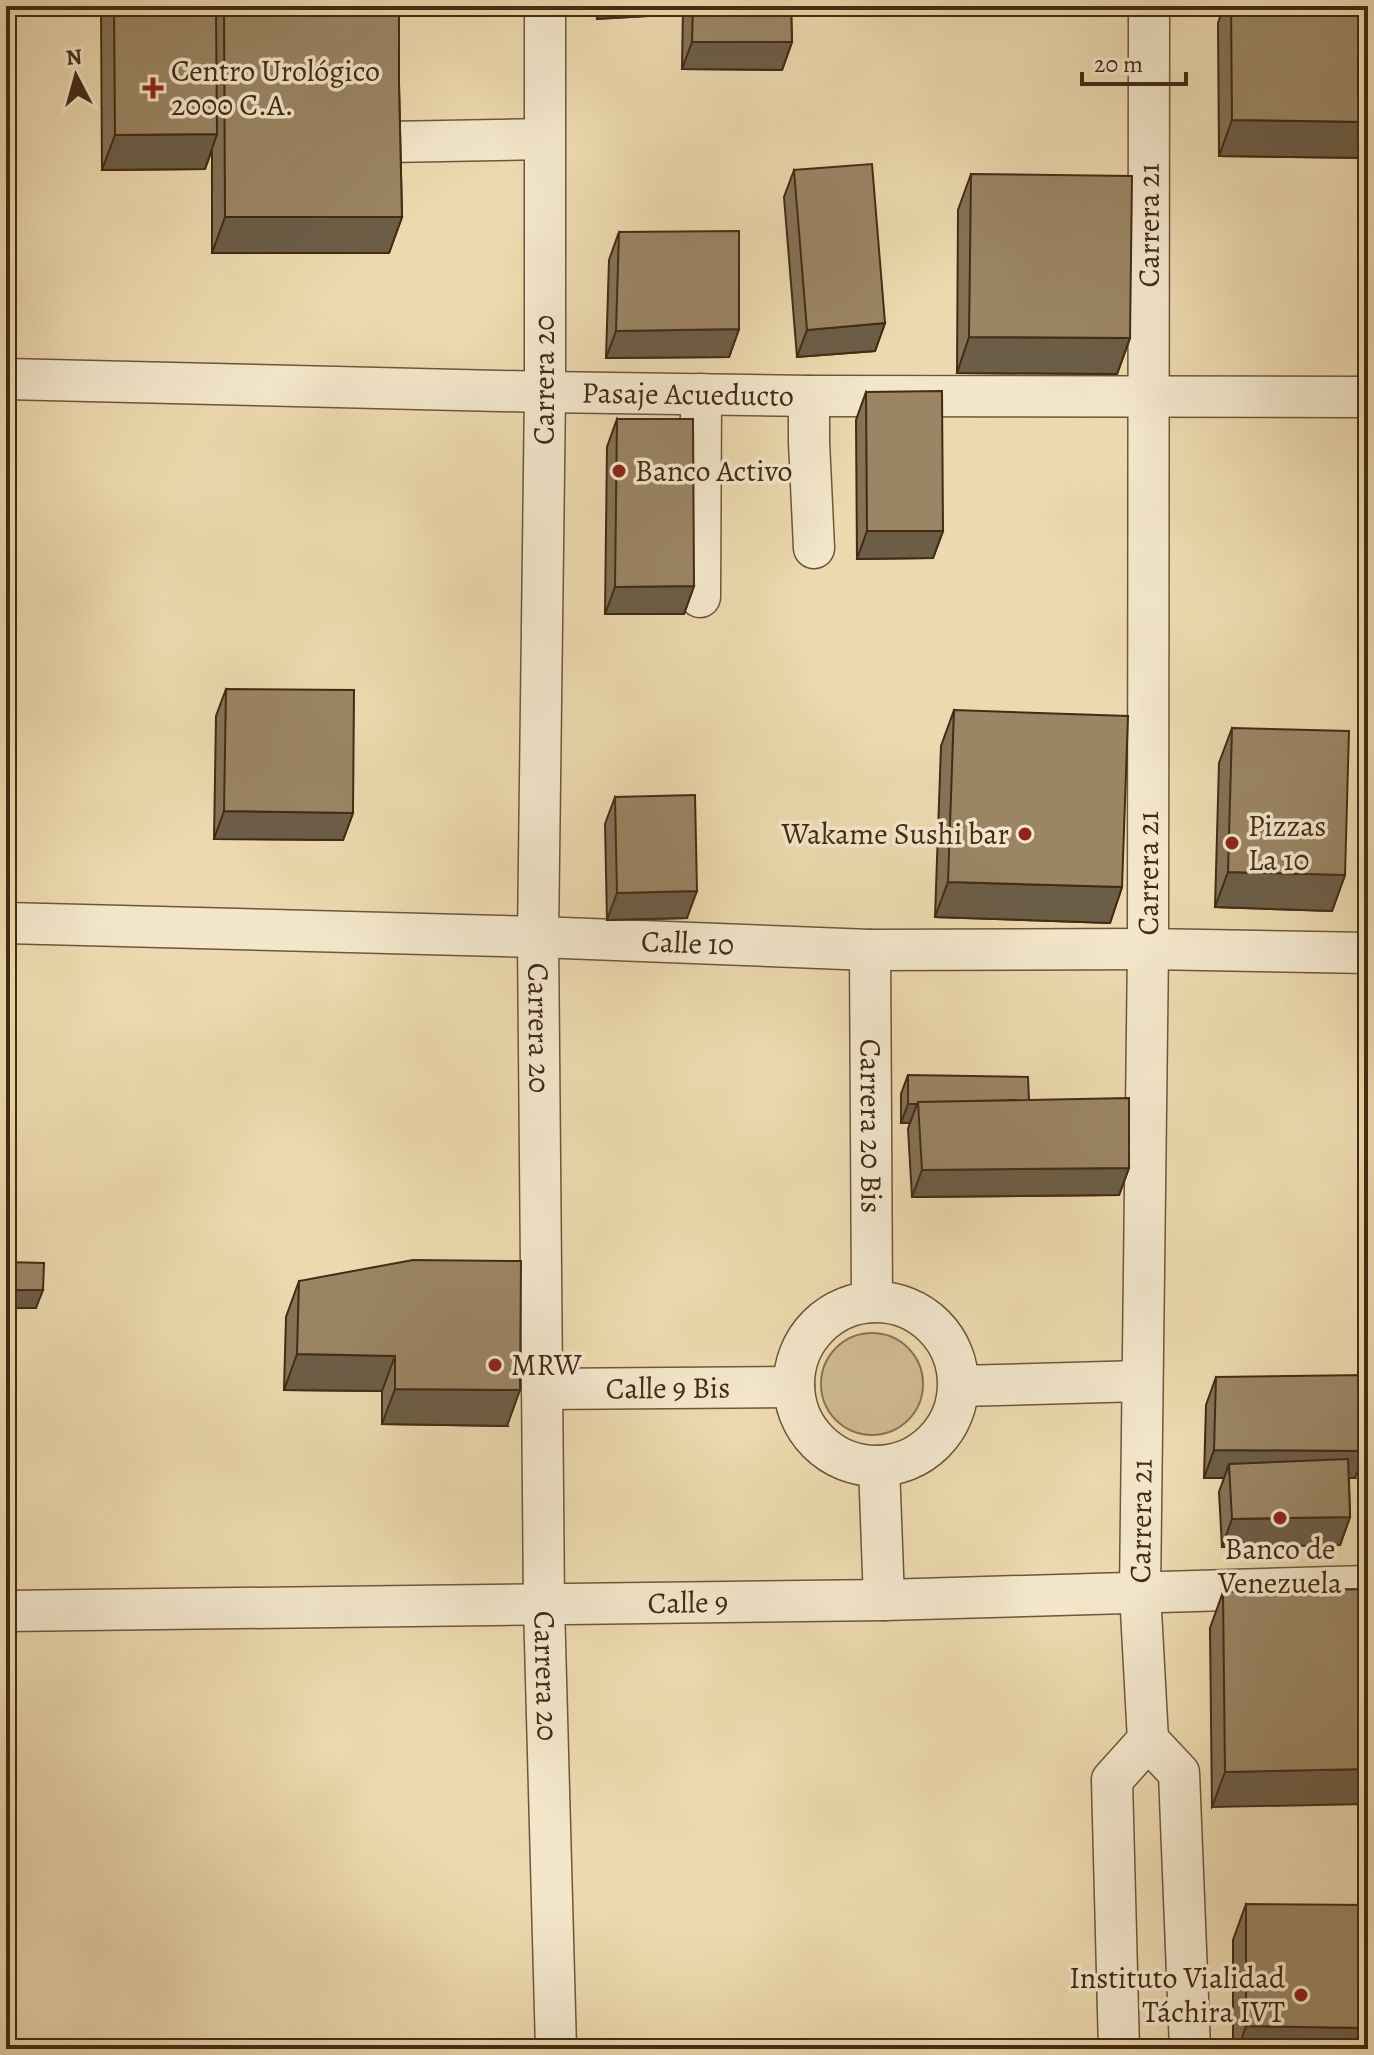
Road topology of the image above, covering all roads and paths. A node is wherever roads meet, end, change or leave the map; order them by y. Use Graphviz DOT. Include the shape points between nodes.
graph roads {
  1 [pos="545,6"];
  2 [pos="1149,6"];
  3 [pos="544,139"];
  4 [pos="389,142"];
  5 [pos="6,379"];
  6 [pos="545,392"];
  7 [pos="701,394"];
  8 [pos="809,396"];
  9 [pos="1148,396"];
  10 [pos="1368,397"];
  11 [pos="814,548"];
  12 [pos="700,597"];
  13 [pos="6,923"];
  14 [pos="538,937"];
  15 [pos="1148,949"];
  16 [pos="870,950"];
  17 [pos="1368,953"];
  18 [pos="872,1302"];
  19 [pos="1142,1381"];
  20 [pos="959,1386"];
  21 [pos="794,1387"];
  22 [pos="542,1389"];
  23 [pos="879,1466"];
  24 [pos="1368,1586"];
  25 [pos="1140,1592"];
  26 [pos="884,1600"];
  27 [pos="544,1605"];
  28 [pos="6,1611"];
  29 [pos="1148,1740"];
  30 [pos="556,2049"];
  31 [pos="1119,2049"];
  32 [pos="1190,2049"];
  1 -- 3 [label="street, Carrera 20"];
  2 -- 9 [label="street, Carrera 21"];
  3 -- 4 [label="street"];
  3 -- 6 [label="street, Carrera 20"];
  5 -- 6 [label="street, Pasaje Acueducto"];
  6 -- 7 [label="street, Pasaje Acueducto"];
  6 -- 14 [label="street, Carrera 20"];
  7 -- 8 [label="street, Pasaje Acueducto"];
  7 -- 12 [label="street"];
  8 -- 9 [label="street, Pasaje Acueducto"];
  8 -- 11 [label="street"];
  9 -- 10 [label="street, Pasaje Acueducto"];
  9 -- 15 [label="street, Carrera 21"];
  13 -- 14 [label="street, Calle 10"];
  14 -- 16 [label="street, Calle 10"];
  14 -- 22 [label="street, Carrera 20"];
  15 -- 16 [label="street, Calle 10"];
  15 -- 17 [label="street, Calle 10"];
  15 -- 19 [label="street, Carrera 21"];
  16 -- 18 [label="street, Carrera 20 Bis"];
  18 -- 20 [label="street" via="899,1305 943,1335"];
  18 -- 21 [label="street" via="832,1315 816,1329 803,1346"];
  19 -- 20 [label="street"];
  19 -- 25 [label="street, Carrera 21"];
  20 -- 23 [label="street" via="955,1411 926,1450 904,1462"];
  21 -- 22 [label="street, Calle 9 Bis"];
  21 -- 23 [label="street" via="806,1428 820,1444 838,1457"];
  22 -- 27 [label="street, Carrera 20"];
  23 -- 26 [label="street"];
  24 -- 25 [label="street, Calle 9"];
  25 -- 26 [label="street, Calle 9"];
  25 -- 29 [label="street, Carrera 21"];
  26 -- 27 [label="street, Calle 9"];
  27 -- 28 [label="street, Calle 9"];
  27 -- 30 [label="street, Carrera 20"];
  29 -- 31 [label="street" via="1112,1780"];
  29 -- 32 [label="street" via="1179,1773"];
}
